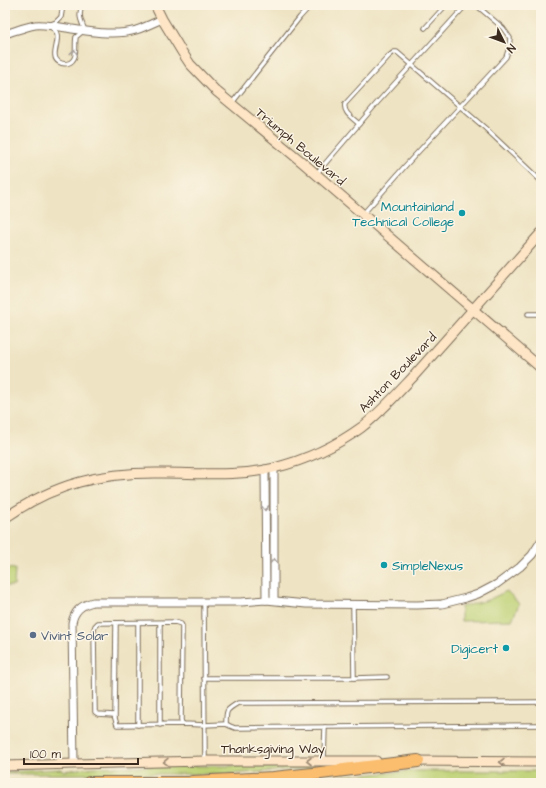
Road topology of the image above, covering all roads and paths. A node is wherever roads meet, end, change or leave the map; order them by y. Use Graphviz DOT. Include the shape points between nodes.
graph roads {
  1 [pos="63,5"];
  2 [pos="82,5"];
  3 [pos="155,5"];
  4 [pos="311,5"];
  5 [pos="446,5"];
  6 [pos="466,5"];
  7 [pos="476,5"];
  8 [pos="162,19"];
  9 [pos="48,25"];
  10 [pos="425,28"];
  11 [pos="85,31"];
  12 [pos="5,34"];
  13 [pos="412,65"];
  14 [pos="231,104"];
  15 [pos="460,107"];
  16 [pos="359,124"];
  17 [pos="316,174"];
  18 [pos="541,181"];
  19 [pos="363,214"];
  20 [pos="541,233"];
  21 [pos="473,310"];
  22 [pos="528,314"];
  23 [pos="541,314"];
  24 [pos="541,368"];
  25 [pos="269,469"];
  26 [pos="5,518"];
  27 [pos="541,541"];
  28 [pos="270,600"];
  29 [pos="204,602"];
  30 [pos="353,604"];
  31 [pos="116,623"];
  32 [pos="138,623"];
  33 [pos="160,623"];
  34 [pos="387,677"];
  35 [pos="204,678"];
  36 [pos="354,678"];
  37 [pos="541,702"];
  38 [pos="115,717"];
  39 [pos="160,724"];
  40 [pos="184,724"];
  41 [pos="226,724"];
  42 [pos="138,725"];
  43 [pos="204,725"];
  44 [pos="541,725"];
  45 [pos="325,727"];
  46 [pos="205,761"];
  47 [pos="418,761"];
  48 [pos="324,762"];
  49 [pos="541,762"];
  50 [pos="74,764"];
  51 [pos="5,766"];
  52 [pos="192,782"];
  53 [pos="90,783"];
  54 [pos="219,783"];
  1 -- 9 [label="lane" via="61,17"];
  2 -- 11 [label="lane" via="80,21"];
  3 -- 8 [label="main road, Triumph Boulevard"];
  4 -- 14 [label="lane"];
  5 -- 10 [label="lane"];
  6 -- 13 [label="lane"];
  7 -- 15 [label="lane" via="504,28 510,38 509,48 506,57"];
  8 -- 11 [label="street" via="123,33"];
  8 -- 14 [label="main road, Triumph Boulevard" via="190,64"];
  9 -- 11 [label="street"];
  9 -- 11 [label="lane, one-way" via="57,33 55,57 64,64 70,63 74,58 76,37"];
  9 -- 12 [label="street" via="34,25"];
  13 -- 15 [label="lane"];
  13 -- 16 [label="lane"];
  13 -- 16 [label="lane" via="394,52 345,104 345,112"];
  14 -- 17 [label="main road, Triumph Boulevard"];
  15 -- 18 [label="lane"];
  15 -- 19 [label="lane"];
  16 -- 17 [label="lane"];
  17 -- 19 [label="main road, Triumph Boulevard"];
  19 -- 21 [label="main road, Triumph Boulevard"];
  20 -- 21 [label="main road, Ashton Boulevard"];
  21 -- 24 [label="main road, Triumph Boulevard"];
  21 -- 25 [label="main road, Ashton Boulevard" via="394,397 362,427 302,460"];
  22 -- 23 [label="lane"];
  25 -- 26 [label="main road, Ashton Boulevard" via="226,473 136,473 98,477 48,493"];
  25 -- 28 [label="street"];
  27 -- 30 [label="street" via="532,555 516,571 488,589 466,598 430,604"];
  28 -- 29 [label="street"];
  28 -- 30 [label="street" via="306,604"];
  29 -- 35 [label="lane"];
  29 -- 50 [label="street" via="93,602 83,605 76,612 72,623"];
  30 -- 36 [label="lane"];
  31 -- 32 [label="lane"];
  31 -- 38 [label="lane"];
  31 -- 38 [label="lane" via="98,623 94,629 94,712"];
  32 -- 33 [label="lane"];
  32 -- 42 [label="lane"];
  33 -- 39 [label="lane"];
  33 -- 40 [label="lane" via="175,622 182,626 181,720"];
  34 -- 36 [label="lane"];
  35 -- 36 [label="lane"];
  35 -- 43 [label="lane"];
  37 -- 41 [label="lane" via="238,703 226,713"];
  38 -- 42 [label="lane" via="117,724"];
  39 -- 40 [label="lane"];
  39 -- 42 [label="lane"];
  40 -- 43 [label="lane"];
  41 -- 43 [label="lane"];
  41 -- 45 [label="lane" via="235,728"];
  43 -- 46 [label="lane"];
  44 -- 45 [label="lane"];
  45 -- 48 [label="lane"];
  48 -- 46 [label="main road, Thanksgiving Way, one-way"];
  46 -- 50 [label="main road, Thanksgiving Way, one-way"];
  47 -- 48 [label="main road, Thanksgiving Way"];
  49 -- 47 [label="main road, Thanksgiving Way, one-way"];
  47 -- 52 [label="highway" via="273,778"];
  50 -- 51 [label="main road, Thanksgiving Way"];
  52 -- 53 [label="highway"];
  52 -- 54 [label="highway"];
}
